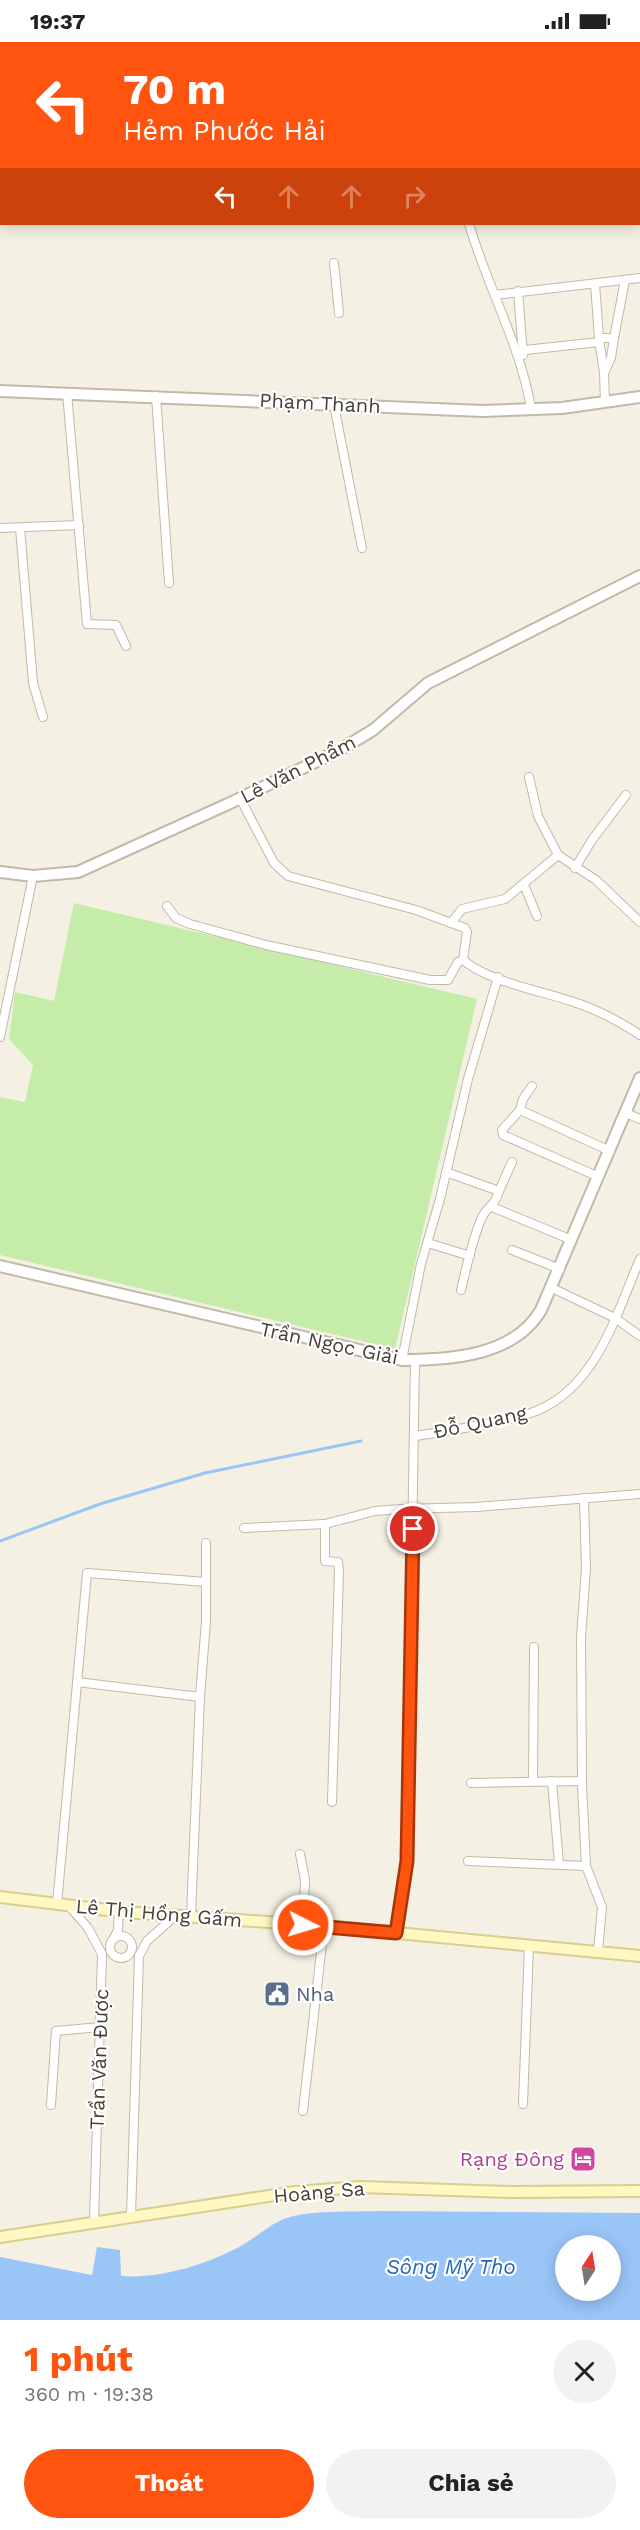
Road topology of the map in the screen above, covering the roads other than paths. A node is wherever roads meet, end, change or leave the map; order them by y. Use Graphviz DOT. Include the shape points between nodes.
graph roads {
  1 [pos="469,225"];
  2 [pos="334,263"];
  3 [pos="640,278"];
  4 [pos="625,280"];
  5 [pos="595,284"];
  6 [pos="518,291"];
  7 [pos="495,295"];
  8 [pos="339,313"];
  9 [pos="614,338"];
  10 [pos="599,340"];
  11 [pos="520,350"];
  12 [pos="604,373"];
  13 [pos="0,391"];
  14 [pos="67,393"];
  15 [pos="156,396"];
  16 [pos="640,397"];
  17 [pos="605,401"];
  18 [pos="334,405"];
  19 [pos="531,408"];
  20 [pos="79,525"];
  21 [pos="0,528"];
  22 [pos="20,528"];
  23 [pos="362,548"];
  24 [pos="640,576"];
  25 [pos="169,583"];
  26 [pos="126,646"];
  27 [pos="43,717"];
  28 [pos="529,777"];
  29 [pos="626,795"];
  30 [pos="240,798"];
  31 [pos="558,855"];
  32 [pos="575,868"];
  33 [pos="0,872"];
  34 [pos="33,876"];
  35 [pos="524,885"];
  36 [pos="167,906"];
  37 [pos="537,916"];
  38 [pos="640,922"];
  39 [pos="451,923"];
  40 [pos="463,960"];
  41 [pos="498,977"];
  42 [pos="640,1035"];
  43 [pos="0,1037"];
  44 [pos="640,1078"];
  45 [pos="532,1086"];
  46 [pos="520,1110"];
  47 [pos="626,1113"];
  48 [pos="640,1119"];
  49 [pos="609,1151"];
  50 [pos="512,1162"];
  51 [pos="446,1172"];
  52 [pos="599,1177"];
  53 [pos="499,1191"];
  54 [pos="492,1207"];
  55 [pos="572,1240"];
  56 [pos="428,1243"];
  57 [pos="512,1250"];
  58 [pos="470,1256"];
  59 [pos="640,1259"];
  60 [pos="0,1266"];
  61 [pos="560,1269"];
  62 [pos="552,1288"];
  63 [pos="461,1290"];
  64 [pos="615,1318"];
  65 [pos="640,1336"];
  66 [pos="402,1360"];
  67 [pos="415,1360"];
  68 [pos="415,1436"];
  69 [pos="640,1494"];
  70 [pos="584,1498"];
  71 [pos="413,1508"];
  72 [pos="325,1524"];
  73 [pos="244,1528"];
  74 [pos="206,1543"];
  75 [pos="206,1582"];
  76 [pos="534,1647"];
  77 [pos="77,1682"];
  78 [pos="200,1697"];
  79 [pos="533,1781"];
  80 [pos="552,1781"];
  81 [pos="582,1781"];
  82 [pos="471,1783"];
  83 [pos="332,1802"];
  84 [pos="300,1854"];
  85 [pos="468,1861"];
  86 [pos="560,1864"];
  87 [pos="586,1866"];
  88 [pos="0,1898"];
  89 [pos="57,1904"];
  90 [pos="70,1907"];
  91 [pos="122,1912"];
  92 [pos="176,1915"];
  93 [pos="191,1916"];
  94 [pos="303,1925"];
  95 [pos="324,1926"];
  96 [pos="396,1933"];
  97 [pos="126,1937"];
  98 [pos="112,1941"];
  99 [pos="132,1946"];
  100 [pos="529,1946"];
  101 [pos="598,1951"];
  102 [pos="102,1954"];
  103 [pos="139,1956"];
  104 [pos="640,1956"];
  105 [pos="120,1958"];
  106 [pos="102,1971"];
  107 [pos="138,1975"];
  108 [pos="100,2027"];
  109 [pos="523,2104"];
  110 [pos="51,2105"];
  111 [pos="303,2111"];
  112 [pos="640,2191"];
  113 [pos="131,2217"];
  114 [pos="94,2222"];
  115 [pos="0,2236"];
  1 -- 7 [label="street"];
  2 -- 8 [label="street"];
  3 -- 4 [label="street"];
  4 -- 5 [label="street"];
  4 -- 9 [label="street"];
  5 -- 6 [label="street"];
  5 -- 10 [label="street"];
  6 -- 7 [label="street"];
  6 -- 11 [label="street"];
  7 -- 11 [label="street"];
  9 -- 10 [label="street"];
  9 -- 12 [label="street"];
  10 -- 11 [label="street"];
  10 -- 12 [label="street"];
  11 -- 19 [label="street"];
  12 -- 17 [label="street"];
  13 -- 14 [label="street, Phạm Thanh"];
  14 -- 15 [label="street, Phạm Thanh"];
  14 -- 20 [label="street"];
  15 -- 18 [label="street, Phạm Thanh"];
  15 -- 25 [label="street"];
  16 -- 17 [label="street, Phạm Thanh"];
  17 -- 19 [label="street, Phạm Thanh"];
  18 -- 19 [label="street, Phạm Thanh" via="483,411"];
  18 -- 23 [label="street"];
  20 -- 22 [label="street"];
  20 -- 26 [label="street" via="87,624 114,624"];
  21 -- 22 [label="street"];
  22 -- 27 [label="street" via="32,676"];
  24 -- 30 [label="street, Lê Văn Phẩm" via="428,683 373,730"];
  28 -- 31 [label="street" via="538,816"];
  29 -- 32 [label="street"];
  30 -- 34 [label="street, Lê Văn Phẩm" via="78,872"];
  30 -- 39 [label="street" via="274,863 288,876"];
  31 -- 32 [label="street"];
  31 -- 35 [label="street"];
  32 -- 38 [label="street" via="596,880"];
  33 -- 34 [label="street, Lê Văn Phẩm"];
  34 -- 43 [label="street"];
  35 -- 37 [label="street"];
  35 -- 39 [label="street" via="505,899 462,909"];
  36 -- 40 [label="street" via="176,918 190,924 266,945 430,980 448,980"];
  39 -- 40 [label="street" via="466,930"];
  40 -- 41 [label="street"];
  41 -- 42 [label="street" via="595,1009"];
  41 -- 51 [label="street"];
  44 -- 47 [label="street, Trần Ngọc Giải"];
  45 -- 46 [label="street"];
  46 -- 49 [label="street"];
  46 -- 52 [label="street" via="507,1122 503,1135"];
  47 -- 48 [label="street"];
  47 -- 49 [label="street, Trần Ngọc Giải"];
  49 -- 52 [label="street, Trần Ngọc Giải"];
  50 -- 53 [label="street"];
  51 -- 53 [label="street"];
  51 -- 56 [label="street"];
  52 -- 55 [label="street, Trần Ngọc Giải"];
  53 -- 54 [label="street"];
  54 -- 55 [label="street"];
  54 -- 58 [label="street" via="482,1217"];
  55 -- 61 [label="street, Trần Ngọc Giải"];
  56 -- 58 [label="street"];
  56 -- 66 [label="street"];
  57 -- 61 [label="street"];
  58 -- 63 [label="street"];
  59 -- 64 [label="street, Đỗ Quang"];
  60 -- 66 [label="street, Trần Ngọc Giải"];
  61 -- 62 [label="street, Trần Ngọc Giải"];
  62 -- 64 [label="street"];
  62 -- 67 [label="street, Trần Ngọc Giải" via="528,1330 504,1344 477,1352"];
  64 -- 65 [label="street"];
  64 -- 68 [label="street, Đỗ Quang" via="587,1370 549,1404 508,1419"];
  66 -- 67 [label="street, Trần Ngọc Giải"];
  67 -- 68 [label="street"];
  68 -- 71 [label="street"];
  69 -- 70 [label="street"];
  70 -- 71 [label="street"];
  70 -- 81 [label="street"];
  71 -- 72 [label="street" via="375,1511"];
  71 -- 96 [label="street" via="407,1861"];
  72 -- 73 [label="street"];
  72 -- 83 [label="street" via="325,1561 338,1562 339,1571"];
  74 -- 75 [label="street"];
  75 -- 77 [label="street" via="87,1573"];
  75 -- 78 [label="street"];
  76 -- 79 [label="street"];
  77 -- 78 [label="street"];
  77 -- 89 [label="street"];
  78 -- 93 [label="street"];
  79 -- 80 [label="street"];
  79 -- 82 [label="street"];
  80 -- 81 [label="street"];
  80 -- 86 [label="street"];
  81 -- 87 [label="street"];
  84 -- 94 [label="street" via="305,1880"];
  85 -- 86 [label="street"];
  86 -- 87 [label="street"];
  87 -- 101 [label="street" via="602,1907"];
  88 -- 89 [label="main road, Lê Thị Hồng Gấm"];
  89 -- 90 [label="main road, Lê Thị Hồng Gấm"];
  90 -- 91 [label="main road, Lê Thị Hồng Gấm"];
  90 -- 102 [label="street, Trần Văn Được" via="88,1928"];
  91 -- 92 [label="main road, Lê Thị Hồng Gấm"];
  91 -- 97 [label="street"];
  91 -- 98 [label="street"];
  92 -- 93 [label="main road, Lê Thị Hồng Gấm"];
  92 -- 103 [label="street" via="147,1941"];
  93 -- 94 [label="main road, Lê Thị Hồng Gấm"];
  94 -- 95 [label="main road, Lê Thị Hồng Gấm"];
  95 -- 96 [label="main road, Lê Thị Hồng Gấm"];
  95 -- 111 [label="street"];
  96 -- 100 [label="main road, Lê Thị Hồng Gấm"];
  97 -- 98 [label="street"];
  97 -- 99 [label="street"];
  98 -- 102 [label="street"];
  98 -- 105 [label="street" via="111,1954"];
  99 -- 103 [label="street"];
  99 -- 105 [label="street" via="130,1953"];
  100 -- 101 [label="main road, Lê Thị Hồng Gấm"];
  100 -- 109 [label="street"];
  101 -- 104 [label="main road, Lê Thị Hồng Gấm"];
  102 -- 106 [label="street, Trần Văn Được"];
  103 -- 107 [label="street, Trần Văn Được"];
  105 -- 106 [label="street" via="107,1962"];
  105 -- 107 [label="street" via="133,1963"];
  106 -- 108 [label="street, Trần Văn Được"];
  107 -- 113 [label="street, Trần Văn Được"];
  108 -- 110 [label="street" via="56,2031"];
  108 -- 114 [label="street, Trần Văn Được"];
  112 -- 113 [label="main road, Hoàng Sa" via="360,2187 295,2192"];
  113 -- 114 [label="main road, Hoàng Sa"];
  114 -- 115 [label="main road, Hoàng Sa"];
}
